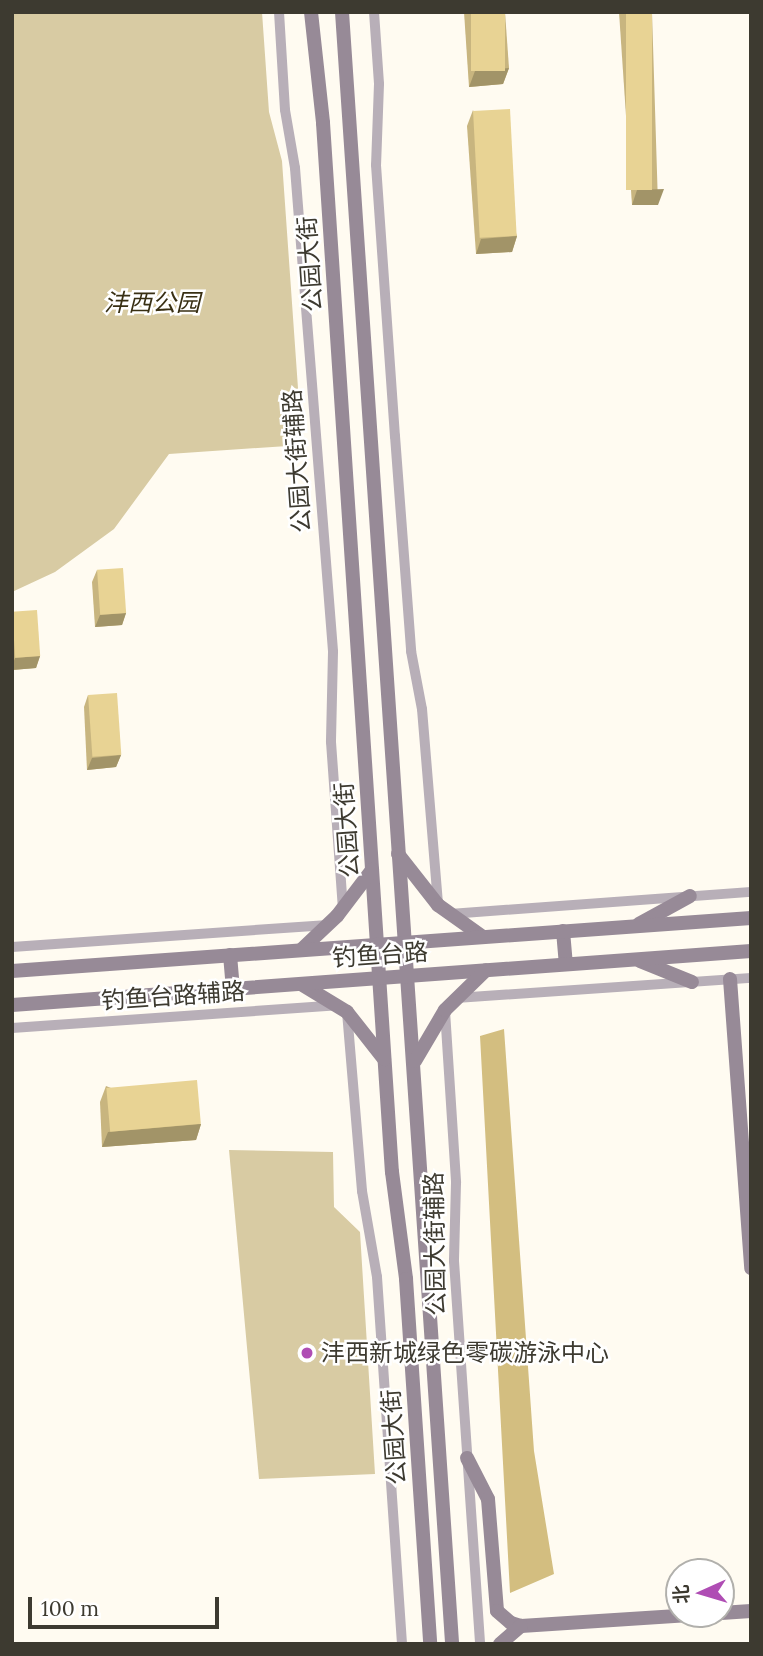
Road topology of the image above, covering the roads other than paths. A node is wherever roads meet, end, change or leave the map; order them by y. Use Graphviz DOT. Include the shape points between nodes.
graph roads {
  1 [pos="279,12"];
  2 [pos="311,12"];
  3 [pos="342,12"];
  4 [pos="374,12"];
  5 [pos="398,855"];
  6 [pos="372,870"];
  7 [pos="751,892"];
  8 [pos="690,896"];
  9 [pos="344,908"];
  10 [pos="444,909"];
  11 [pos="751,918"];
  12 [pos="328,925"];
  13 [pos="634,926"];
  14 [pos="563,931"];
  15 [pos="483,937"];
  16 [pos="405,943"];
  17 [pos="377,945"];
  18 [pos="12,947"];
  19 [pos="301,950"];
  20 [pos="751,951"];
  21 [pos="230,955"];
  22 [pos="635,960"];
  23 [pos="566,964"];
  24 [pos="486,970"];
  25 [pos="12,971"];
  26 [pos="409,976"];
  27 [pos="379,978"];
  28 [pos="751,978"];
  29 [pos="730,979"];
  30 [pos="692,982"];
  31 [pos="301,984"];
  32 [pos="233,989"];
  33 [pos="456,998"];
  34 [pos="12,1004"];
  35 [pos="342,1008"];
  36 [pos="445,1010"];
  37 [pos="12,1028"];
  38 [pos="384,1060"];
  39 [pos="415,1060"];
  40 [pos="751,1268"];
  41 [pos="467,1458"];
  42 [pos="665,1617"];
  43 [pos="521,1626"];
  44 [pos="402,1644"];
  45 [pos="430,1644"];
  46 [pos="452,1644"];
  47 [pos="480,1644"];
  48 [pos="500,1644"];
  1 -- 9 [label="street, 公园大街辅路" via="333,652 331,742"];
  2 -- 6 [label="main road, 公园大街" via="323,123"];
  3 -- 5 [label="main road, 公园大街"];
  4 -- 10 [label="street" via="379,84 376,165 411,651 422,709"];
  5 -- 10 [label="main road"];
  5 -- 16 [label="main road, 公园大街"];
  6 -- 9 [label="main road"];
  6 -- 17 [label="main road, 公园大街"];
  7 -- 8 [label="street"];
  8 -- 10 [label="street"];
  8 -- 13 [label="main road"];
  9 -- 12 [label="main road"];
  10 -- 15 [label="main road"];
  11 -- 13 [label="main road, 钓鱼台路"];
  12 -- 18 [label="street"];
  12 -- 19 [label="main road"];
  13 -- 14 [label="main road, 钓鱼台路"];
  14 -- 15 [label="main road, 钓鱼台路"];
  14 -- 23 [label="main road"];
  15 -- 16 [label="main road, 钓鱼台路"];
  16 -- 17 [label="main road, 钓鱼台路"];
  16 -- 26 [label="main road, 公园大街"];
  17 -- 19 [label="main road, 钓鱼台路"];
  17 -- 27 [label="main road, 公园大街"];
  19 -- 21 [label="main road, 钓鱼台路"];
  20 -- 22 [label="main road, 钓鱼台路"];
  21 -- 25 [label="main road, 钓鱼台路"];
  21 -- 32 [label="main road"];
  22 -- 23 [label="main road, 钓鱼台路"];
  22 -- 30 [label="main road"];
  23 -- 24 [label="main road, 钓鱼台路"];
  24 -- 26 [label="main road, 钓鱼台路"];
  24 -- 33 [label="main road"];
  26 -- 27 [label="main road, 钓鱼台路"];
  26 -- 39 [label="main road, 公园大街"];
  27 -- 31 [label="main road, 钓鱼台路"];
  27 -- 38 [label="main road, 公园大街"];
  28 -- 29 [label="street"];
  29 -- 30 [label="street"];
  29 -- 40 [label="main road"];
  30 -- 33 [label="street"];
  31 -- 32 [label="main road, 钓鱼台路"];
  31 -- 35 [label="main road"];
  32 -- 34 [label="main road, 钓鱼台路"];
  33 -- 36 [label="main road"];
  35 -- 37 [label="street, 钓鱼台路辅路"];
  35 -- 38 [label="main road"];
  35 -- 44 [label="street" via="362,1191 377,1278"];
  36 -- 39 [label="main road"];
  36 -- 41 [label="street, 公园大街辅路"];
  38 -- 45 [label="main road, 公园大街" via="406,1279"];
  39 -- 46 [label="main road, 公园大街"];
  41 -- 43 [label="main road" via="488,1499 497,1611"];
  41 -- 47 [label="street, 公园大街辅路"];
  42 -- 43 [label="main road"];
  43 -- 48 [label="main road"];
}
